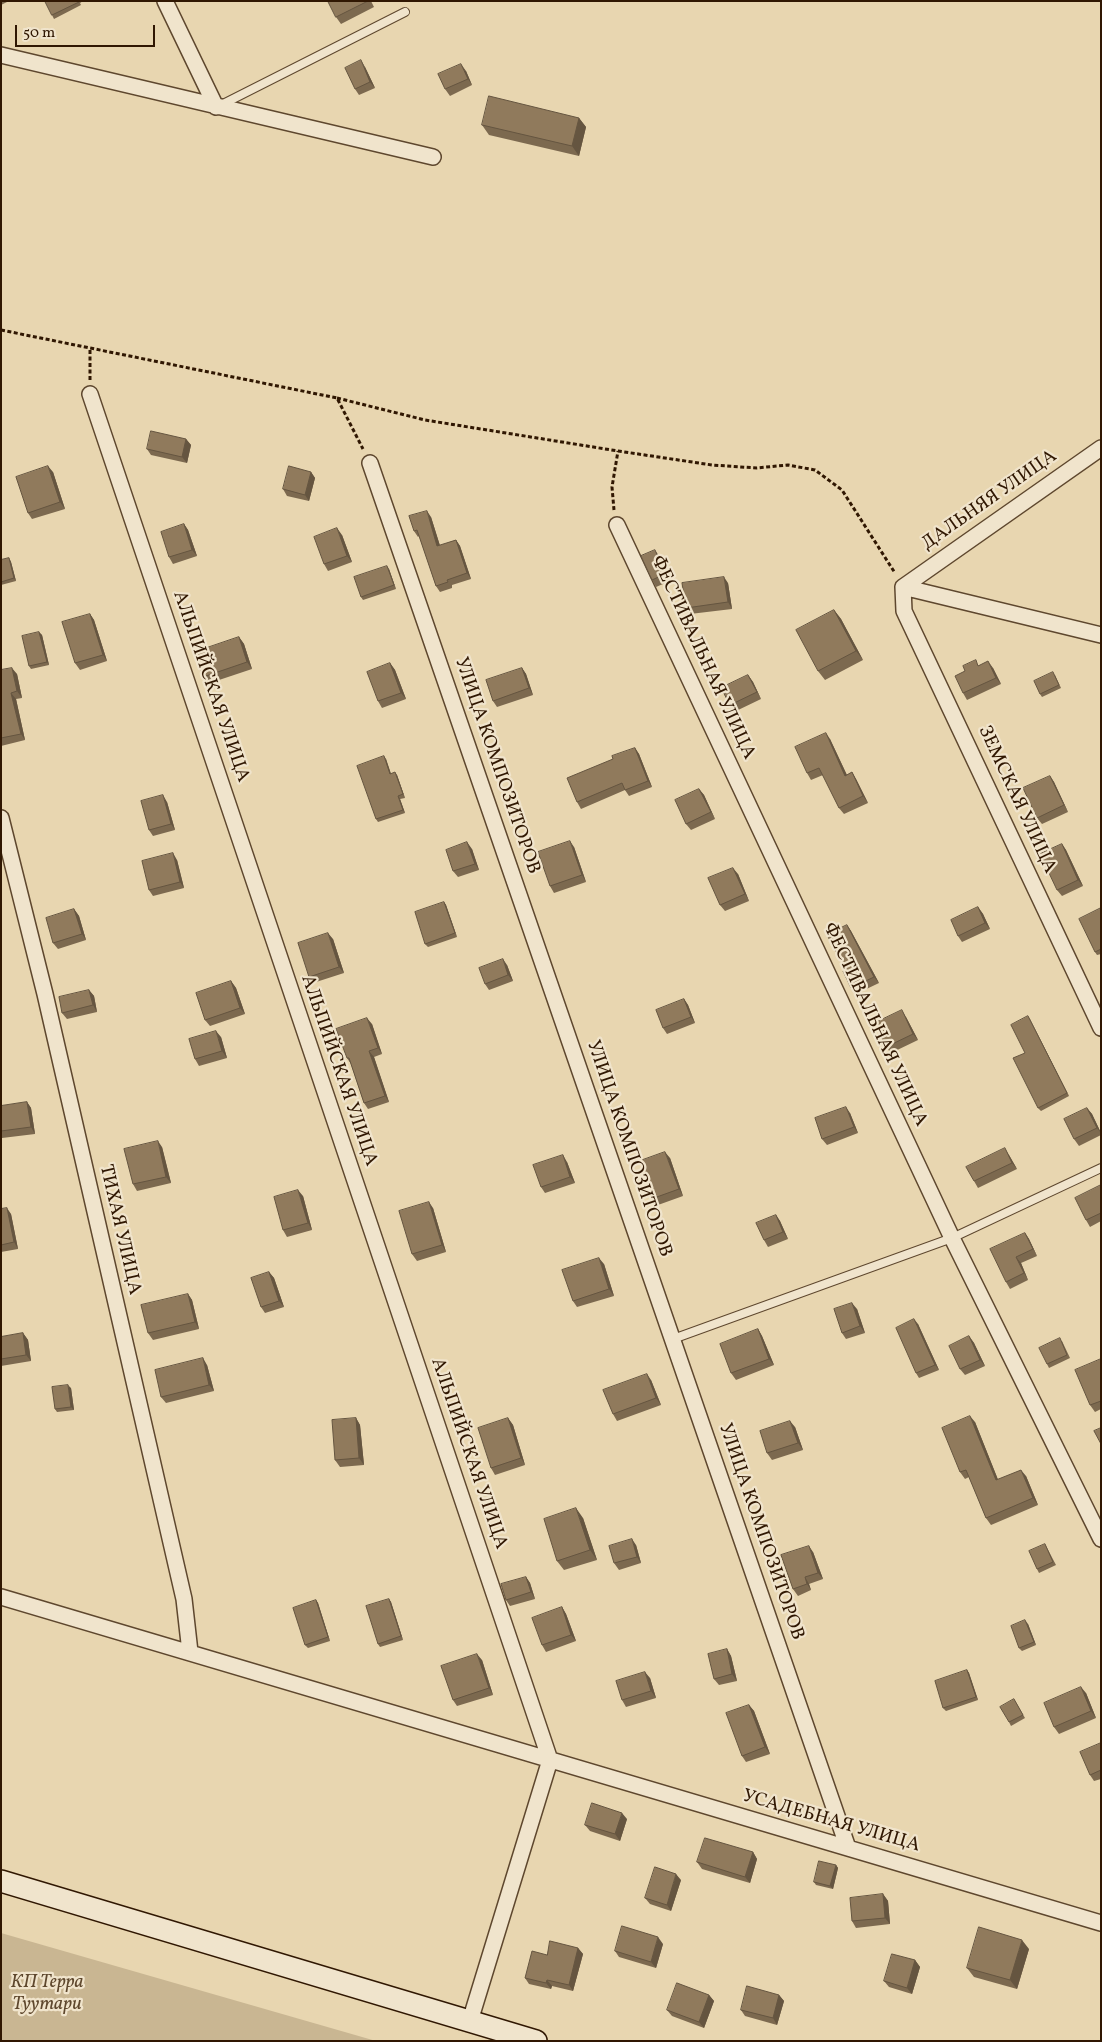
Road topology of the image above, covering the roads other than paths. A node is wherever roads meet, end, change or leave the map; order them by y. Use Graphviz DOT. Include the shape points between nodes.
graph roads {
  1 [pos="165,1"];
  2 [pos="405,12"];
  3 [pos="1,55"];
  4 [pos="216,107"];
  5 [pos="433,158"];
  6 [pos="90,394"];
  7 [pos="1101,448"];
  8 [pos="370,463"];
  9 [pos="617,525"];
  10 [pos="903,587"];
  11 [pos="1101,635"];
  12 [pos="1,818"];
  13 [pos="1101,1028"];
  14 [pos="1101,1168"];
  15 [pos="952,1238"];
  16 [pos="673,1339"];
  17 [pos="1101,1539"];
  18 [pos="1,1597"];
  19 [pos="190,1652"];
  20 [pos="550,1760"];
  21 [pos="848,1848"];
  22 [pos="1,1880"];
  23 [pos="1101,1923"];
  24 [pos="470,2021"];
  25 [pos="536,2041"];
  1 -- 4 [label="street"];
  2 -- 4 [label="lane"];
  3 -- 4 [label="street"];
  4 -- 5 [label="street"];
  6 -- 20 [label="street, АЛЬПИЙСКАЯ УЛИЦА"];
  7 -- 10 [label="street, ДАЛЬНЯЯ УЛИЦА"];
  8 -- 16 [label="street, УЛИЦА КОМПОЗИТОРОВ"];
  9 -- 15 [label="street, ФЕСТИВАЛЬНАЯ УЛИЦА"];
  10 -- 11 [label="street"];
  10 -- 13 [label="street, ЗЕМСКАЯ УЛИЦА" via="904,611"];
  12 -- 19 [label="street, ТИХАЯ УЛИЦА" via="184,1599"];
  14 -- 15 [label="lane"];
  15 -- 16 [label="lane"];
  15 -- 17 [label="street, ФЕСТИВАЛЬНАЯ УЛИЦА"];
  16 -- 21 [label="street, УЛИЦА КОМПОЗИТОРОВ"];
  18 -- 19 [label="street, УСАДЕБНАЯ УЛИЦА"];
  19 -- 20 [label="street, УСАДЕБНАЯ УЛИЦА"];
  20 -- 21 [label="street, УСАДЕБНАЯ УЛИЦА"];
  20 -- 24 [label="street"];
  21 -- 23 [label="street, УСАДЕБНАЯ УЛИЦА"];
  22 -- 24 [label="street"];
  24 -- 25 [label="street"];
}
